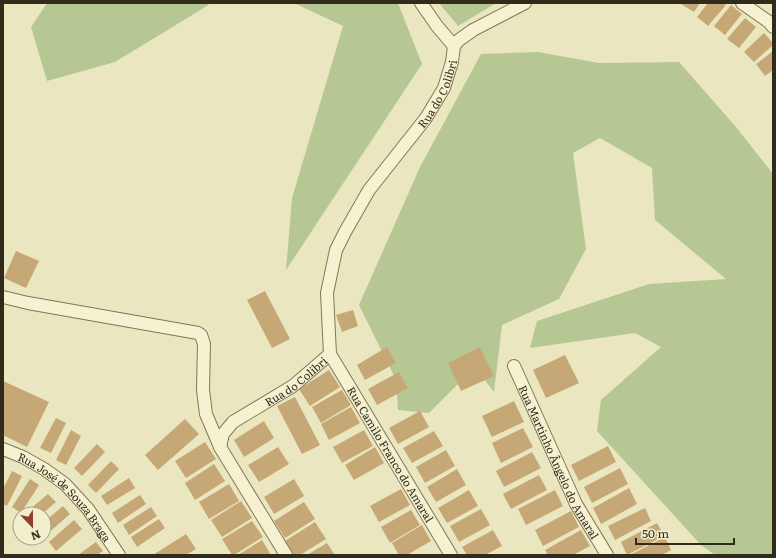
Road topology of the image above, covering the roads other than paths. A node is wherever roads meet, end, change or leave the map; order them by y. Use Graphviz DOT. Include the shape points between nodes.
graph roads {
  1 [pos="421,3"];
  2 [pos="525,3"];
  3 [pos="742,3"];
  4 [pos="773,27"];
  5 [pos="454,46"];
  6 [pos="3,297"];
  7 [pos="330,354"];
  8 [pos="514,366"];
  9 [pos="220,447"];
  10 [pos="3,449"];
  11 [pos="119,555"];
  12 [pos="286,555"];
  13 [pos="451,555"];
  14 [pos="607,555"];
  1 -- 5 [label="street"];
  2 -- 5 [label="street, Rua do Colibri" via="473,30"];
  3 -- 4 [label="street"];
  5 -- 7 [label="street, Rua do Colibri" via="444,88 426,118 369,190 336,250 327,293"];
  6 -- 9 [label="street" via="201,335 204,344 203,390 206,414"];
  7 -- 9 [label="street, Rua do Colibri" via="292,386 233,422 223,434"];
  7 -- 13 [label="street, Rua Camilo Franco do Amaral"];
  8 -- 14 [label="street, Rua Martinho Ângelo do Amaral" via="576,504"];
  9 -- 12 [label="street"];
  10 -- 11 [label="street, Rua José de Souza Braga" via="23,457 65,484 88,509"];
}
